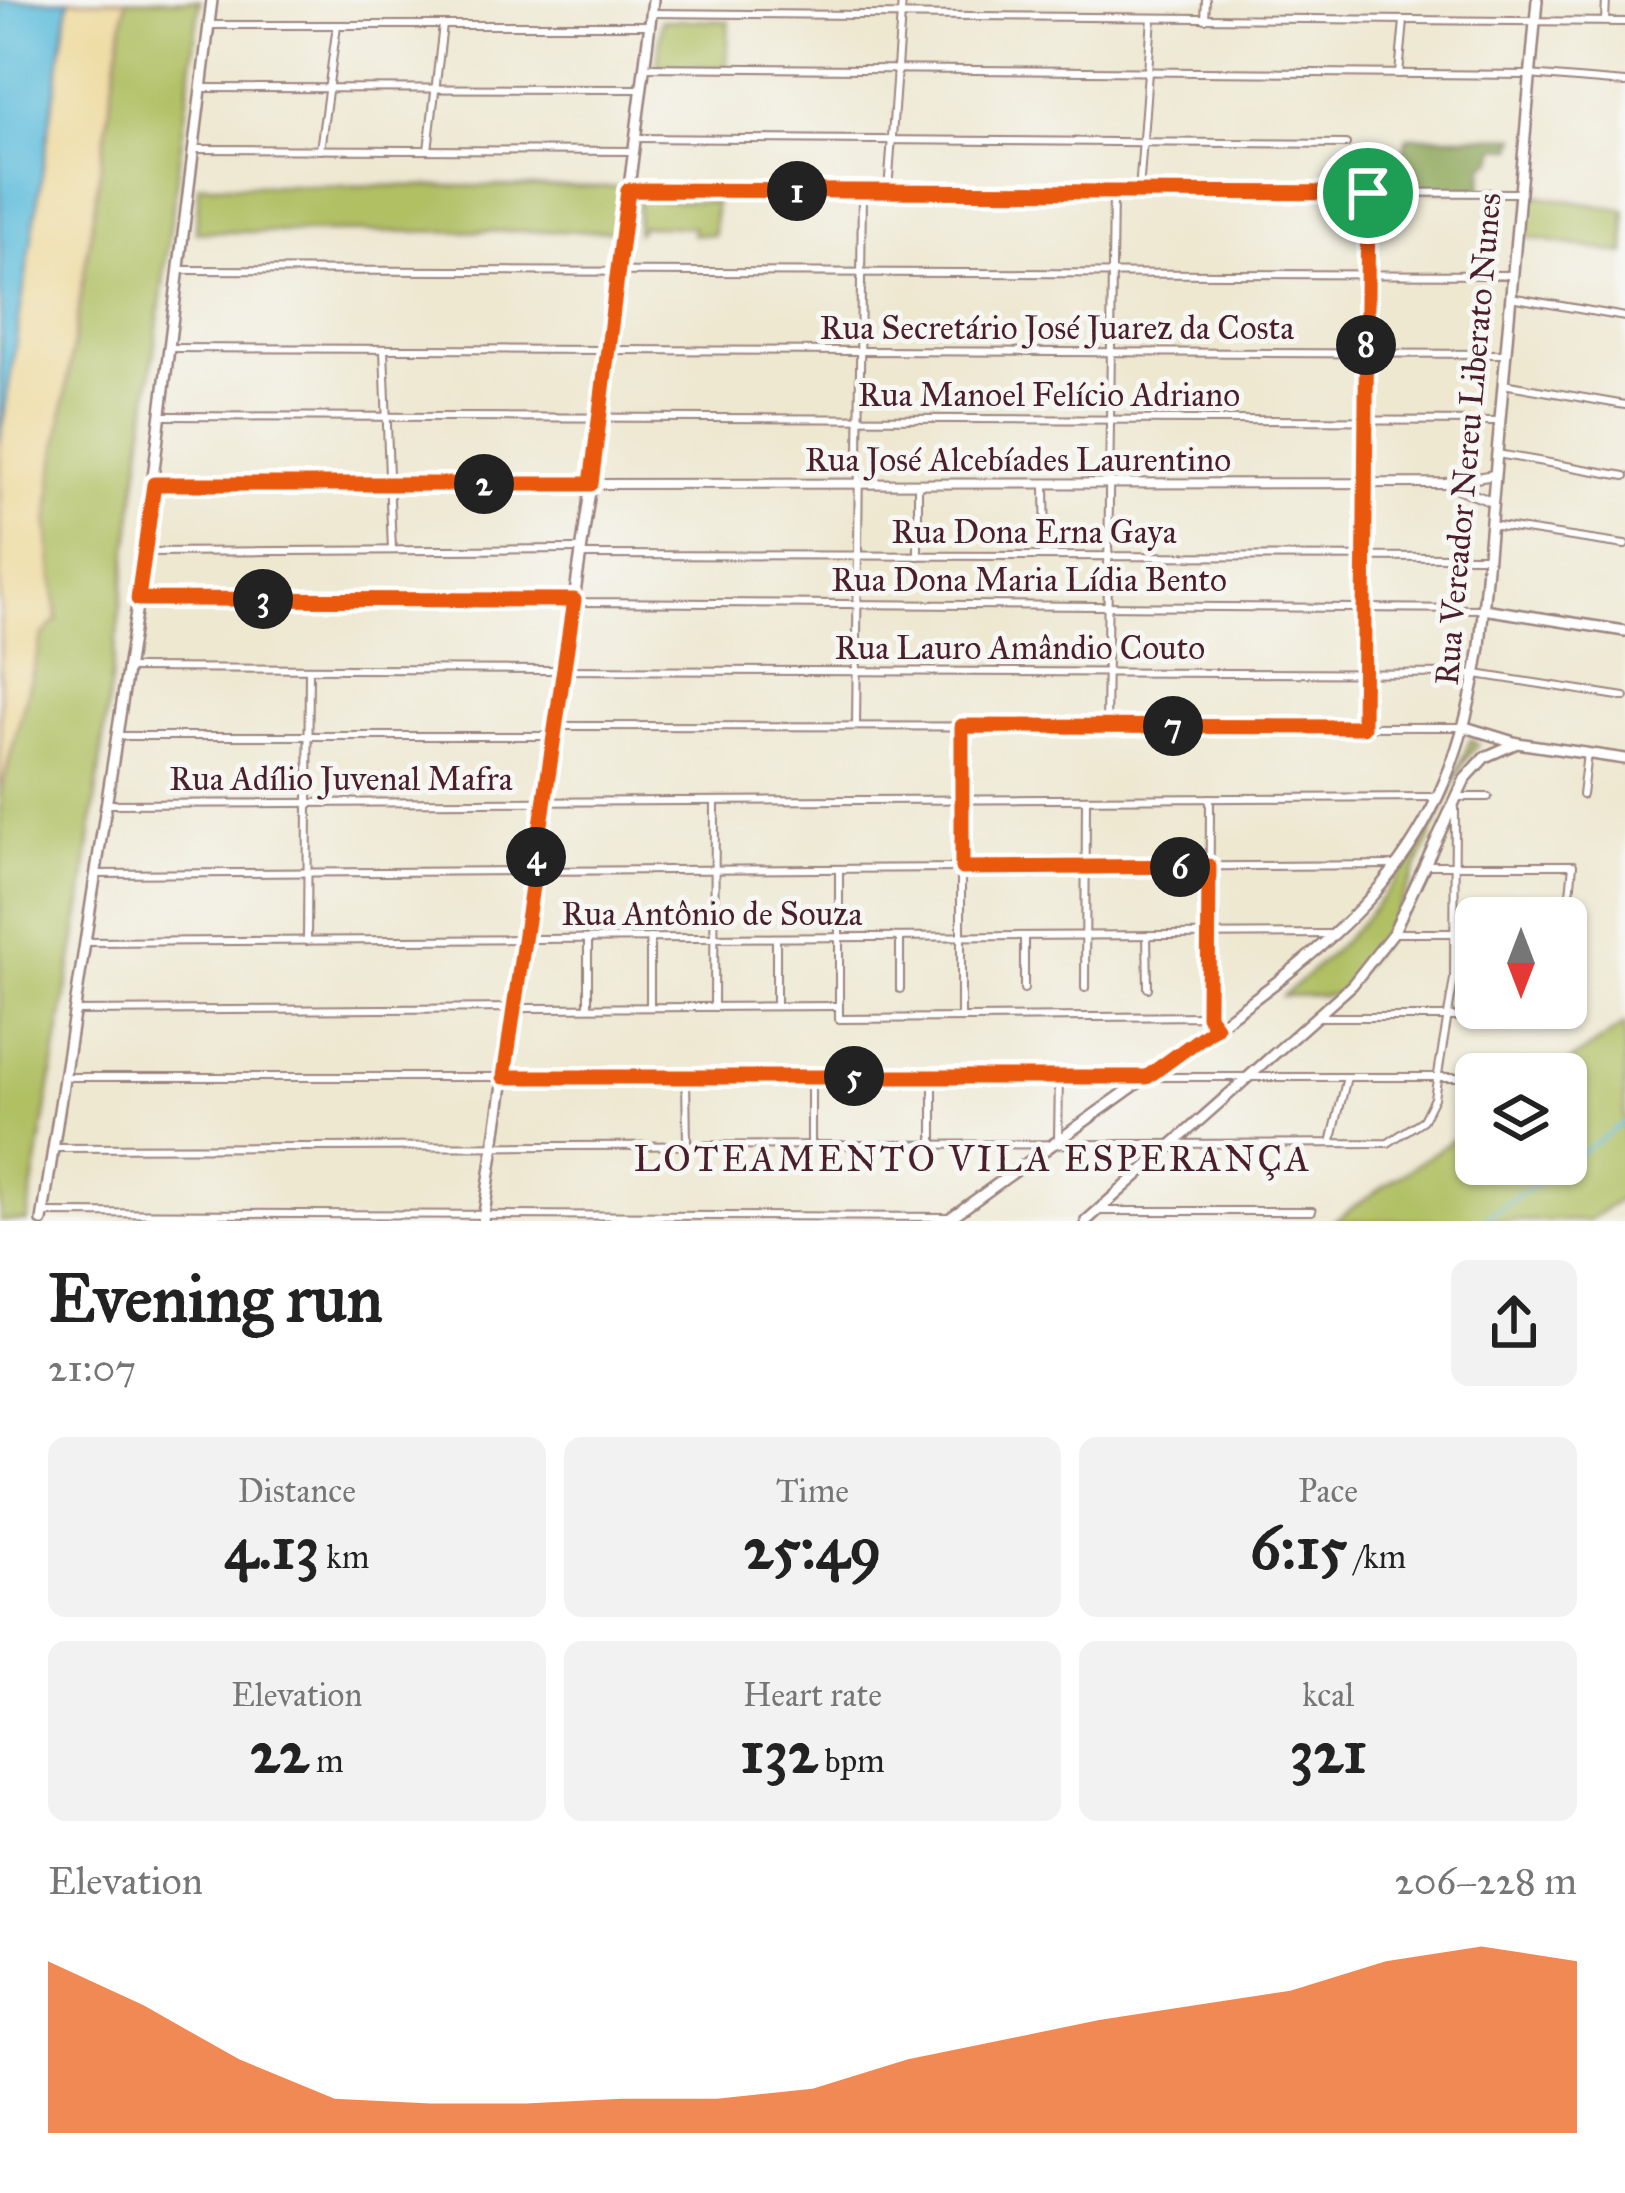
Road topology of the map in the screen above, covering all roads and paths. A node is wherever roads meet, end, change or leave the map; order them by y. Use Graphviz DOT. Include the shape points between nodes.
graph roads {
  1 [pos="212,0"];
  2 [pos="653,0"];
  3 [pos="902,0"];
  4 [pos="1206,0"];
  5 [pos="1537,0"];
  6 [pos="1606,0"];
  7 [pos="901,16"];
  8 [pos="1152,18"];
  9 [pos="651,19"];
  10 [pos="1205,19"];
  11 [pos="1605,20"];
  12 [pos="1404,21"];
  13 [pos="1535,22"];
  14 [pos="1625,22"];
  15 [pos="209,25"];
  16 [pos="337,25"];
  17 [pos="443,25"];
  18 [pos="644,67"];
  19 [pos="897,70"];
  20 [pos="1148,72"];
  21 [pos="1399,74"];
  22 [pos="1529,75"];
  23 [pos="1625,83"];
  24 [pos="201,88"];
  25 [pos="328,88"];
  26 [pos="435,88"];
  27 [pos="642,89"];
  28 [pos="635,138"];
  29 [pos="892,140"];
  30 [pos="1142,142"];
  31 [pos="1346,144"];
  32 [pos="193,149"];
  33 [pos="320,150"];
  34 [pos="428,150"];
  35 [pos="634,151"];
  36 [pos="628,190"];
  37 [pos="862,191"];
  38 [pos="889,191"];
  39 [pos="1113,192"];
  40 [pos="1139,192"];
  41 [pos="1368,193"];
  42 [pos="1519,193"];
  43 [pos="179,270"];
  44 [pos="618,271"];
  45 [pos="861,273"];
  46 [pos="1112,274"];
  47 [pos="1367,274"];
  48 [pos="1512,275"];
  49 [pos="1510,297"];
  50 [pos="1625,317"];
  51 [pos="171,348"];
  52 [pos="384,349"];
  53 [pos="608,350"];
  54 [pos="860,351"];
  55 [pos="1111,352"];
  56 [pos="1366,353"];
  57 [pos="1505,354"];
  58 [pos="1503,384"];
  59 [pos="1625,405"];
  60 [pos="163,416"];
  61 [pos="387,417"];
  62 [pos="599,418"];
  63 [pos="859,419"];
  64 [pos="1110,420"];
  65 [pos="1366,421"];
  66 [pos="1499,421"];
  67 [pos="1497,454"];
  68 [pos="1494,475"];
  69 [pos="1625,476"];
  70 [pos="154,484"];
  71 [pos="389,484"];
  72 [pos="591,484"];
  73 [pos="859,484"];
  74 [pos="918,484"];
  75 [pos="1045,484"];
  76 [pos="1109,484"];
  77 [pos="1365,484"];
  78 [pos="1445,484"];
  79 [pos="1492,502"];
  80 [pos="1491,524"];
  81 [pos="1625,545"];
  82 [pos="392,550"];
  83 [pos="144,552"];
  84 [pos="581,552"];
  85 [pos="858,555"];
  86 [pos="918,556"];
  87 [pos="1046,556"];
  88 [pos="1108,556"];
  89 [pos="1364,556"];
  90 [pos="1488,557"];
  91 [pos="138,599"];
  92 [pos="574,600"];
  93 [pos="857,603"];
  94 [pos="1108,604"];
  95 [pos="1364,604"];
  96 [pos="1484,608"];
  97 [pos="1625,631"];
  98 [pos="128,668"];
  99 [pos="309,669"];
  100 [pos="563,670"];
  101 [pos="857,671"];
  102 [pos="1107,672"];
  103 [pos="1363,673"];
  104 [pos="1476,674"];
  105 [pos="1625,697"];
  106 [pos="856,726"];
  107 [pos="962,726"];
  108 [pos="1106,726"];
  109 [pos="1363,727"];
  110 [pos="1465,727"];
  111 [pos="555,731"];
  112 [pos="118,736"];
  113 [pos="308,736"];
  114 [pos="1516,743"];
  115 [pos="1587,753"];
  116 [pos="1625,759"];
  117 [pos="1582,795"];
  118 [pos="1456,796"];
  119 [pos="1438,797"];
  120 [pos="1488,797"];
  121 [pos="1210,798"];
  122 [pos="1086,799"];
  123 [pos="962,800"];
  124 [pos="715,801"];
  125 [pos="544,802"];
  126 [pos="308,803"];
  127 [pos="107,805"];
  128 [pos="1399,865"];
  129 [pos="1455,865"];
  130 [pos="1209,866"];
  131 [pos="1425,866"];
  132 [pos="1085,867"];
  133 [pos="962,868"];
  134 [pos="839,869"];
  135 [pos="715,870"];
  136 [pos="534,871"];
  137 [pos="307,873"];
  138 [pos="97,874"];
  139 [pos="1455,897"];
  140 [pos="1570,897"];
  141 [pos="1393,933"];
  142 [pos="1455,933"];
  143 [pos="1340,934"];
  144 [pos="1085,935"];
  145 [pos="1147,935"];
  146 [pos="1209,935"];
  147 [pos="961,936"];
  148 [pos="1024,936"];
  149 [pos="839,937"];
  150 [pos="900,937"];
  151 [pos="650,938"];
  152 [pos="714,938"];
  153 [pos="776,938"];
  154 [pos="524,939"];
  155 [pos="588,939"];
  156 [pos="307,940"];
  157 [pos="85,942"];
  158 [pos="1084,988"];
  159 [pos="1148,988"];
  160 [pos="900,989"];
  161 [pos="1024,989"];
  162 [pos="776,1006"];
  163 [pos="838,1006"];
  164 [pos="650,1007"];
  165 [pos="714,1007"];
  166 [pos="514,1008"];
  167 [pos="588,1008"];
  168 [pos="74,1011"];
  169 [pos="1208,1016"];
  170 [pos="1317,1017"];
  171 [pos="1447,1017"];
  172 [pos="1455,1017"];
  173 [pos="961,1018"];
  174 [pos="1216,1027"];
  175 [pos="811,1076"];
  176 [pos="933,1076"];
  177 [pos="64,1077"];
  178 [pos="504,1077"];
  179 [pos="686,1077"];
  180 [pos="1059,1077"];
  181 [pos="1147,1077"];
  182 [pos="1251,1077"];
  183 [pos="1347,1077"];
  184 [pos="1437,1077"];
  185 [pos="1455,1077"];
  186 [pos="1055,1143"];
  187 [pos="1173,1144"];
  188 [pos="1330,1144"];
  189 [pos="811,1145"];
  190 [pos="933,1145"];
  191 [pos="494,1146"];
  192 [pos="687,1146"];
  193 [pos="53,1148"];
  194 [pos="1096,1211"];
  195 [pos="1312,1211"];
  196 [pos="43,1217"];
  197 [pos="483,1218"];
  198 [pos="949,1219"];
  199 [pos="1086,1221"];
  1 -- 15 [label="main road"];
  2 -- 9 [label="main road"];
  3 -- 7 [label="street"];
  4 -- 10 [label="street"];
  5 -- 13 [label="main road, Rua Vereador Nereu Liberato Nunes"];
  6 -- 11 [label="street"];
  7 -- 8 [label="street"];
  7 -- 9 [label="street"];
  7 -- 19 [label="street"];
  8 -- 10 [label="street"];
  8 -- 20 [label="street"];
  9 -- 17 [label="street"];
  9 -- 18 [label="main road"];
  10 -- 12 [label="street"];
  11 -- 13 [label="street"];
  11 -- 14 [label="street"];
  12 -- 13 [label="street"];
  12 -- 21 [label="street"];
  13 -- 22 [label="main road, Rua Vereador Nereu Liberato Nunes"];
  15 -- 16 [label="street"];
  15 -- 24 [label="main road"];
  16 -- 17 [label="street"];
  16 -- 25 [label="street"];
  17 -- 26 [label="street"];
  18 -- 19 [label="street"];
  18 -- 27 [label="main road"];
  19 -- 20 [label="street"];
  19 -- 29 [label="street"];
  20 -- 21 [label="street"];
  20 -- 30 [label="street"];
  21 -- 22 [label="street"];
  22 -- 23 [label="street"];
  22 -- 42 [label="main road, Rua Vereador Nereu Liberato Nunes"];
  24 -- 25 [label="street"];
  24 -- 32 [label="main road"];
  25 -- 26 [label="street"];
  25 -- 33 [label="street"];
  26 -- 27 [label="street"];
  26 -- 34 [label="street"];
  27 -- 28 [label="main road"];
  28 -- 29 [label="street"];
  28 -- 35 [label="main road"];
  29 -- 30 [label="street"];
  29 -- 38 [label="street"];
  30 -- 31 [label="street"];
  30 -- 40 [label="street"];
  32 -- 33 [label="street"];
  32 -- 43 [label="main road"];
  33 -- 34 [label="street"];
  34 -- 35 [label="street"];
  35 -- 36 [label="main road"];
  36 -- 37 [label="street"];
  36 -- 44 [label="main road"];
  37 -- 38 [label="street"];
  37 -- 45 [label="street"];
  38 -- 39 [label="street"];
  39 -- 40 [label="street"];
  39 -- 46 [label="street"];
  40 -- 41 [label="street"];
  41 -- 42 [label="street"];
  41 -- 47 [label="street"];
  42 -- 48 [label="main road, Rua Vereador Nereu Liberato Nunes"];
  43 -- 44 [label="street"];
  43 -- 51 [label="main road"];
  44 -- 45 [label="street"];
  44 -- 53 [label="main road"];
  45 -- 46 [label="street"];
  45 -- 54 [label="street"];
  46 -- 47 [label="street"];
  46 -- 55 [label="street"];
  47 -- 48 [label="street"];
  47 -- 56 [label="street"];
  48 -- 49 [label="main road, Rua Vereador Nereu Liberato Nunes"];
  49 -- 50 [label="street"];
  49 -- 57 [label="main road, Rua Vereador Nereu Liberato Nunes"];
  51 -- 52 [label="street, Rua Secretário José Juarez da Costa"];
  51 -- 60 [label="main road"];
  52 -- 53 [label="street, Rua Secretário José Juarez da Costa"];
  52 -- 61 [label="street"];
  53 -- 54 [label="street, Rua Secretário José Juarez da Costa"];
  53 -- 62 [label="main road"];
  54 -- 55 [label="street, Rua Secretário José Juarez da Costa"];
  54 -- 63 [label="street"];
  55 -- 56 [label="street, Rua Secretário José Juarez da Costa"];
  55 -- 64 [label="street"];
  56 -- 57 [label="street, Rua Secretário José Juarez da Costa"];
  56 -- 65 [label="street"];
  57 -- 58 [label="main road, Rua Vereador Nereu Liberato Nunes"];
  58 -- 59 [label="street"];
  58 -- 66 [label="main road, Rua Vereador Nereu Liberato Nunes"];
  60 -- 61 [label="street, Rua Manoel Felício Adriano"];
  60 -- 70 [label="main road"];
  61 -- 62 [label="street, Rua Manoel Felício Adriano"];
  61 -- 71 [label="street"];
  62 -- 63 [label="street, Rua Manoel Felício Adriano"];
  62 -- 72 [label="main road"];
  63 -- 64 [label="street, Rua Manoel Felício Adriano"];
  63 -- 73 [label="street"];
  64 -- 65 [label="street, Rua Manoel Felício Adriano"];
  64 -- 76 [label="street"];
  65 -- 66 [label="street, Rua Manoel Felício Adriano"];
  65 -- 77 [label="street"];
  66 -- 67 [label="main road, Rua Vereador Nereu Liberato Nunes"];
  67 -- 68 [label="main road, Rua Vereador Nereu Liberato Nunes"];
  67 -- 69 [label="street"];
  68 -- 78 [label="street, Rua José Alcebíades Laurentino"];
  68 -- 79 [label="main road, Rua Vereador Nereu Liberato Nunes"];
  70 -- 71 [label="street"];
  70 -- 83 [label="main road"];
  71 -- 72 [label="street"];
  71 -- 82 [label="street"];
  72 -- 73 [label="street, Rua José Alcebíades Laurentino"];
  72 -- 84 [label="main road"];
  73 -- 74 [label="street, Rua José Alcebíades Laurentino"];
  73 -- 85 [label="street"];
  74 -- 75 [label="street, Rua José Alcebíades Laurentino"];
  74 -- 86 [label="street"];
  75 -- 76 [label="street, Rua José Alcebíades Laurentino"];
  75 -- 87 [label="street"];
  76 -- 77 [label="street, Rua José Alcebíades Laurentino"];
  76 -- 88 [label="street"];
  77 -- 78 [label="street, Rua José Alcebíades Laurentino"];
  77 -- 89 [label="street"];
  78 -- 79 [label="street, Rua José Alcebíades Laurentino"];
  79 -- 80 [label="main road, Rua Vereador Nereu Liberato Nunes"];
  80 -- 81 [label="street"];
  80 -- 90 [label="main road, Rua Vereador Nereu Liberato Nunes"];
  82 -- 83 [label="street, Rua Dona Erna Gaya"];
  82 -- 84 [label="street, Rua Dona Erna Gaya"];
  83 -- 91 [label="main road"];
  84 -- 85 [label="street, Rua Dona Erna Gaya"];
  84 -- 92 [label="main road"];
  85 -- 86 [label="street, Rua Dona Erna Gaya"];
  85 -- 93 [label="street"];
  86 -- 87 [label="street, Rua Dona Erna Gaya"];
  87 -- 88 [label="street, Rua Dona Erna Gaya"];
  88 -- 89 [label="street, Rua Dona Erna Gaya"];
  88 -- 94 [label="street"];
  89 -- 90 [label="street, Rua Dona Erna Gaya"];
  89 -- 95 [label="street"];
  90 -- 96 [label="main road, Rua Vereador Nereu Liberato Nunes"];
  91 -- 92 [label="street, Rua Dona Maria Lídia Bento"];
  91 -- 98 [label="main road"];
  92 -- 93 [label="street, Rua Dona Maria Lídia Bento"];
  92 -- 100 [label="main road"];
  93 -- 94 [label="street, Rua Dona Maria Lídia Bento"];
  93 -- 101 [label="street"];
  94 -- 95 [label="street, Rua Dona Maria Lídia Bento"];
  94 -- 102 [label="street"];
  95 -- 96 [label="street, Rua Dona Maria Lídia Bento"];
  95 -- 103 [label="street"];
  96 -- 97 [label="main road"];
  96 -- 104 [label="main road, Rua Vereador Nereu Liberato Nunes"];
  98 -- 99 [label="street, Rua Lauro Amândio Couto"];
  98 -- 112 [label="main road"];
  99 -- 100 [label="street, Rua Lauro Amândio Couto"];
  99 -- 113 [label="street"];
  100 -- 101 [label="street, Rua Lauro Amândio Couto"];
  100 -- 111 [label="main road"];
  101 -- 102 [label="street, Rua Lauro Amândio Couto"];
  101 -- 106 [label="street"];
  102 -- 103 [label="street, Rua Lauro Amândio Couto"];
  102 -- 108 [label="street"];
  103 -- 104 [label="street, Rua Lauro Amândio Couto"];
  103 -- 109 [label="street"];
  104 -- 105 [label="street, Rua Lauro Amândio Couto"];
  104 -- 110 [label="main road, Rua Vereador Nereu Liberato Nunes"];
  106 -- 107 [label="street"];
  106 -- 111 [label="street"];
  107 -- 108 [label="street"];
  107 -- 123 [label="street"];
  108 -- 109 [label="street"];
  109 -- 110 [label="street"];
  110 -- 114 [label="main road"];
  110 -- 119 [label="main road, Rua Vereador Nereu Liberato Nunes"];
  111 -- 113 [label="street"];
  111 -- 125 [label="main road"];
  112 -- 113 [label="street"];
  112 -- 127 [label="main road"];
  113 -- 126 [label="street"];
  114 -- 115 [label="main road"];
  114 -- 118 [label="main road" via="1485,757"];
  115 -- 116 [label="main road"];
  115 -- 117 [label="street"];
  118 -- 120 [label="street"];
  118 -- 129 [label="street"];
  118 -- 131 [label="main road"];
  119 -- 121 [label="street, Rua Adílio Juvenal Mafra"];
  119 -- 128 [label="main road, Rua Vereador Nereu Liberato Nunes"];
  121 -- 122 [label="street, Rua Adílio Juvenal Mafra"];
  121 -- 130 [label="street"];
  122 -- 123 [label="street, Rua Adílio Juvenal Mafra"];
  122 -- 132 [label="street"];
  123 -- 124 [label="street, Rua Adílio Juvenal Mafra"];
  123 -- 133 [label="street"];
  124 -- 125 [label="street, Rua Adílio Juvenal Mafra"];
  124 -- 135 [label="street"];
  125 -- 126 [label="street, Rua Adílio Juvenal Mafra"];
  125 -- 136 [label="main road"];
  126 -- 127 [label="street, Rua Adílio Juvenal Mafra"];
  126 -- 137 [label="street"];
  127 -- 138 [label="main road"];
  128 -- 130 [label="street"];
  128 -- 143 [label="main road, Rua Vereador Nereu Liberato Nunes"];
  129 -- 131 [label="street"];
  129 -- 139 [label="street"];
  129 -- 140 [label="street" via="1573,865"];
  130 -- 132 [label="street"];
  130 -- 146 [label="street"];
  131 -- 141 [label="main road"];
  132 -- 133 [label="street"];
  132 -- 144 [label="street"];
  133 -- 134 [label="street"];
  133 -- 147 [label="street"];
  134 -- 135 [label="street"];
  134 -- 149 [label="street"];
  135 -- 136 [label="street"];
  135 -- 152 [label="street"];
  136 -- 137 [label="street"];
  136 -- 154 [label="main road"];
  137 -- 138 [label="street"];
  137 -- 156 [label="street"];
  138 -- 157 [label="main road"];
  141 -- 142 [label="street"];
  141 -- 170 [label="main road"];
  142 -- 171 [label="street"];
  143 -- 146 [label="street, Rua Antônio de Souza"];
  143 -- 174 [label="main road, Rua Vereador Nereu Liberato Nunes"];
  144 -- 145 [label="street, Rua Antônio de Souza"];
  144 -- 148 [label="street, Rua Antônio de Souza"];
  144 -- 158 [label="street"];
  145 -- 146 [label="street, Rua Antônio de Souza"];
  145 -- 159 [label="street"];
  146 -- 169 [label="street"];
  147 -- 148 [label="street, Rua Antônio de Souza"];
  147 -- 150 [label="street, Rua Antônio de Souza"];
  147 -- 173 [label="street"];
  148 -- 161 [label="street"];
  149 -- 150 [label="street, Rua Antônio de Souza"];
  149 -- 153 [label="street, Rua Antônio de Souza"];
  149 -- 163 [label="street"];
  150 -- 160 [label="street"];
  151 -- 152 [label="street, Rua Antônio de Souza"];
  151 -- 155 [label="street, Rua Antônio de Souza"];
  151 -- 164 [label="street"];
  152 -- 153 [label="street, Rua Antônio de Souza"];
  152 -- 165 [label="street"];
  153 -- 162 [label="street"];
  154 -- 155 [label="street, Rua Antônio de Souza"];
  154 -- 156 [label="street, Rua Antônio de Souza"];
  154 -- 166 [label="main road"];
  155 -- 167 [label="street"];
  156 -- 157 [label="street, Rua Antônio de Souza"];
  157 -- 168 [label="main road"];
  162 -- 163 [label="street"];
  162 -- 165 [label="street"];
  163 -- 173 [label="street" via="838,1019"];
  164 -- 165 [label="street"];
  164 -- 167 [label="street"];
  166 -- 167 [label="street"];
  166 -- 168 [label="street"];
  166 -- 178 [label="main road"];
  168 -- 177 [label="main road"];
  169 -- 173 [label="street"];
  169 -- 174 [label="street"];
  170 -- 171 [label="street"];
  170 -- 182 [label="main road"];
  171 -- 172 [label="street"];
  171 -- 184 [label="street"];
  174 -- 181 [label="main road, Rua Vereador Nereu Liberato Nunes"];
  175 -- 176 [label="street"];
  175 -- 179 [label="street"];
  175 -- 189 [label="street"];
  176 -- 180 [label="street"];
  176 -- 190 [label="street"];
  177 -- 178 [label="street"];
  177 -- 193 [label="main road"];
  178 -- 179 [label="street"];
  178 -- 191 [label="main road"];
  179 -- 192 [label="street"];
  180 -- 181 [label="street"];
  180 -- 186 [label="street"];
  181 -- 182 [label="street"];
  181 -- 186 [label="main road, Rua Vereador Nereu Liberato Nunes"];
  182 -- 183 [label="street"];
  182 -- 187 [label="main road"];
  183 -- 184 [label="street"];
  183 -- 188 [label="street"];
  184 -- 185 [label="street"];
  184 -- 188 [label="street" via="1428,1114 1405,1136"];
  186 -- 187 [label="street"];
  186 -- 190 [label="street"];
  186 -- 198 [label="main road, Rua Vereador Nereu Liberato Nunes"];
  187 -- 188 [label="street"];
  187 -- 194 [label="main road"];
  189 -- 190 [label="street"];
  189 -- 192 [label="street"];
  191 -- 192 [label="street"];
  191 -- 193 [label="street"];
  191 -- 197 [label="main road"];
  193 -- 196 [label="main road"];
  194 -- 195 [label="street"];
  194 -- 199 [label="main road"];
  196 -- 197 [label="street"];
  197 -- 198 [label="street"];
}
